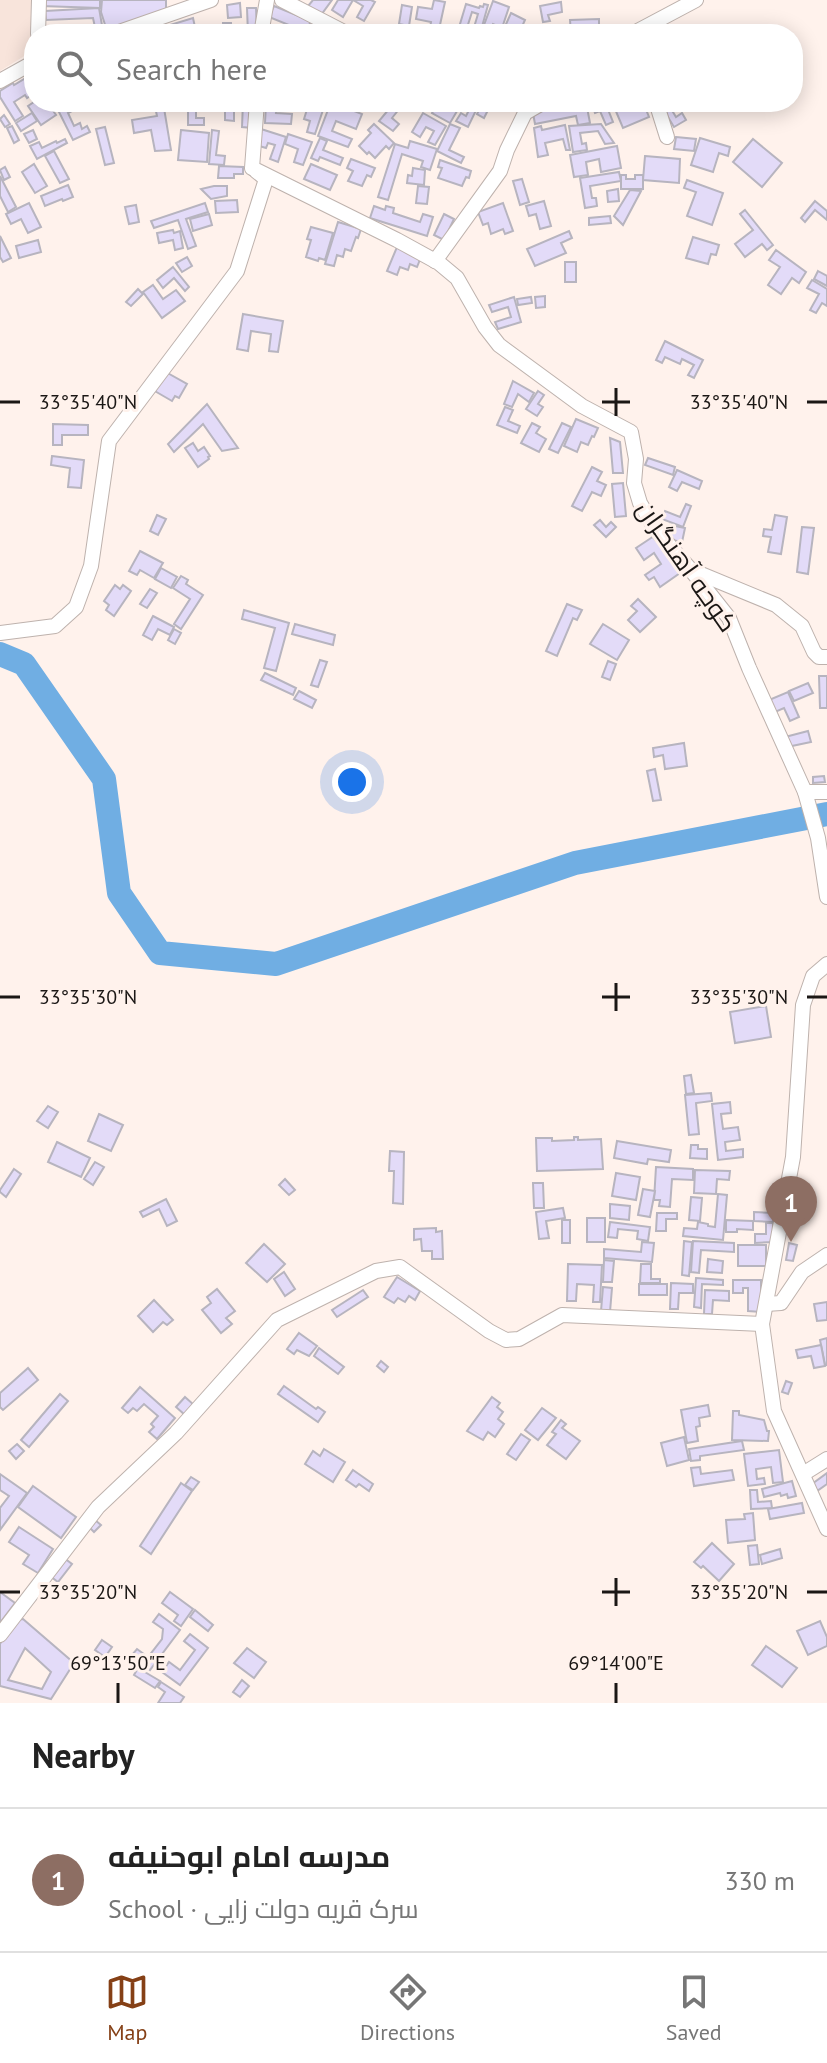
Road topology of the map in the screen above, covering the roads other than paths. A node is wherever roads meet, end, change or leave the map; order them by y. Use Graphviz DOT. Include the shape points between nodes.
graph roads {
  1 [pos="39,0"];
  2 [pos="211,0"];
  3 [pos="267,0"];
  4 [pos="282,0"];
  5 [pos="696,0"];
  6 [pos="38,24"];
  7 [pos="142,24"];
  8 [pos="263,24"];
  9 [pos="329,24"];
  10 [pos="651,24"];
  11 [pos="24,68"];
  12 [pos="0,81"];
  13 [pos="256,112"];
  14 [pos="527,112"];
  15 [pos="659,112"];
  16 [pos="667,137"];
  17 [pos="252,168"];
  18 [pos="435,261"];
  19 [pos="691,570"];
  20 [pos="0,633"];
  21 [pos="827,657"];
  22 [pos="805,792"];
  23 [pos="827,792"];
  24 [pos="827,897"];
  25 [pos="827,964"];
  26 [pos="827,1255"];
  27 [pos="766,1304"];
  28 [pos="762,1324"];
  29 [pos="827,1459"];
  30 [pos="803,1474"];
  31 [pos="827,1529"];
  32 [pos="0,1635"];
  1 -- 6 [label="street"];
  2 -- 7 [label="street"];
  3 -- 8 [label="street"];
  4 -- 9 [label="street"];
  5 -- 10 [label="street"];
  11 -- 12 [label="street"];
  13 -- 17 [label="street"];
  14 -- 18 [label="street" via="500,171"];
  15 -- 16 [label="street"];
  17 -- 18 [label="street, کوچه آهنگران"];
  17 -- 20 [label="street" via="266,179 237,271 109,441 91,566 76,607 55,626"];
  18 -- 19 [label="street, کوچه آهنگران" via="457,278 499,345 582,406 631,432 640,503"];
  19 -- 21 [label="street" via="776,605 802,626 814,652"];
  19 -- 22 [label="street, کوچه آهنگران" via="729,618"];
  22 -- 23 [label="street"];
  22 -- 24 [label="street, کوچه آهنگران"];
  25 -- 27 [label="street" via="813,976 803,1005 793,1157"];
  26 -- 27 [label="street" via="802,1272 781,1303"];
  27 -- 28 [label="street"];
  28 -- 30 [label="street" via="774,1411"];
  28 -- 32 [label="street" via="562,1315 519,1339 506,1340 400,1267 376,1271 277,1320 176,1433 98,1507"];
  29 -- 30 [label="street"];
  30 -- 31 [label="street"];
}
